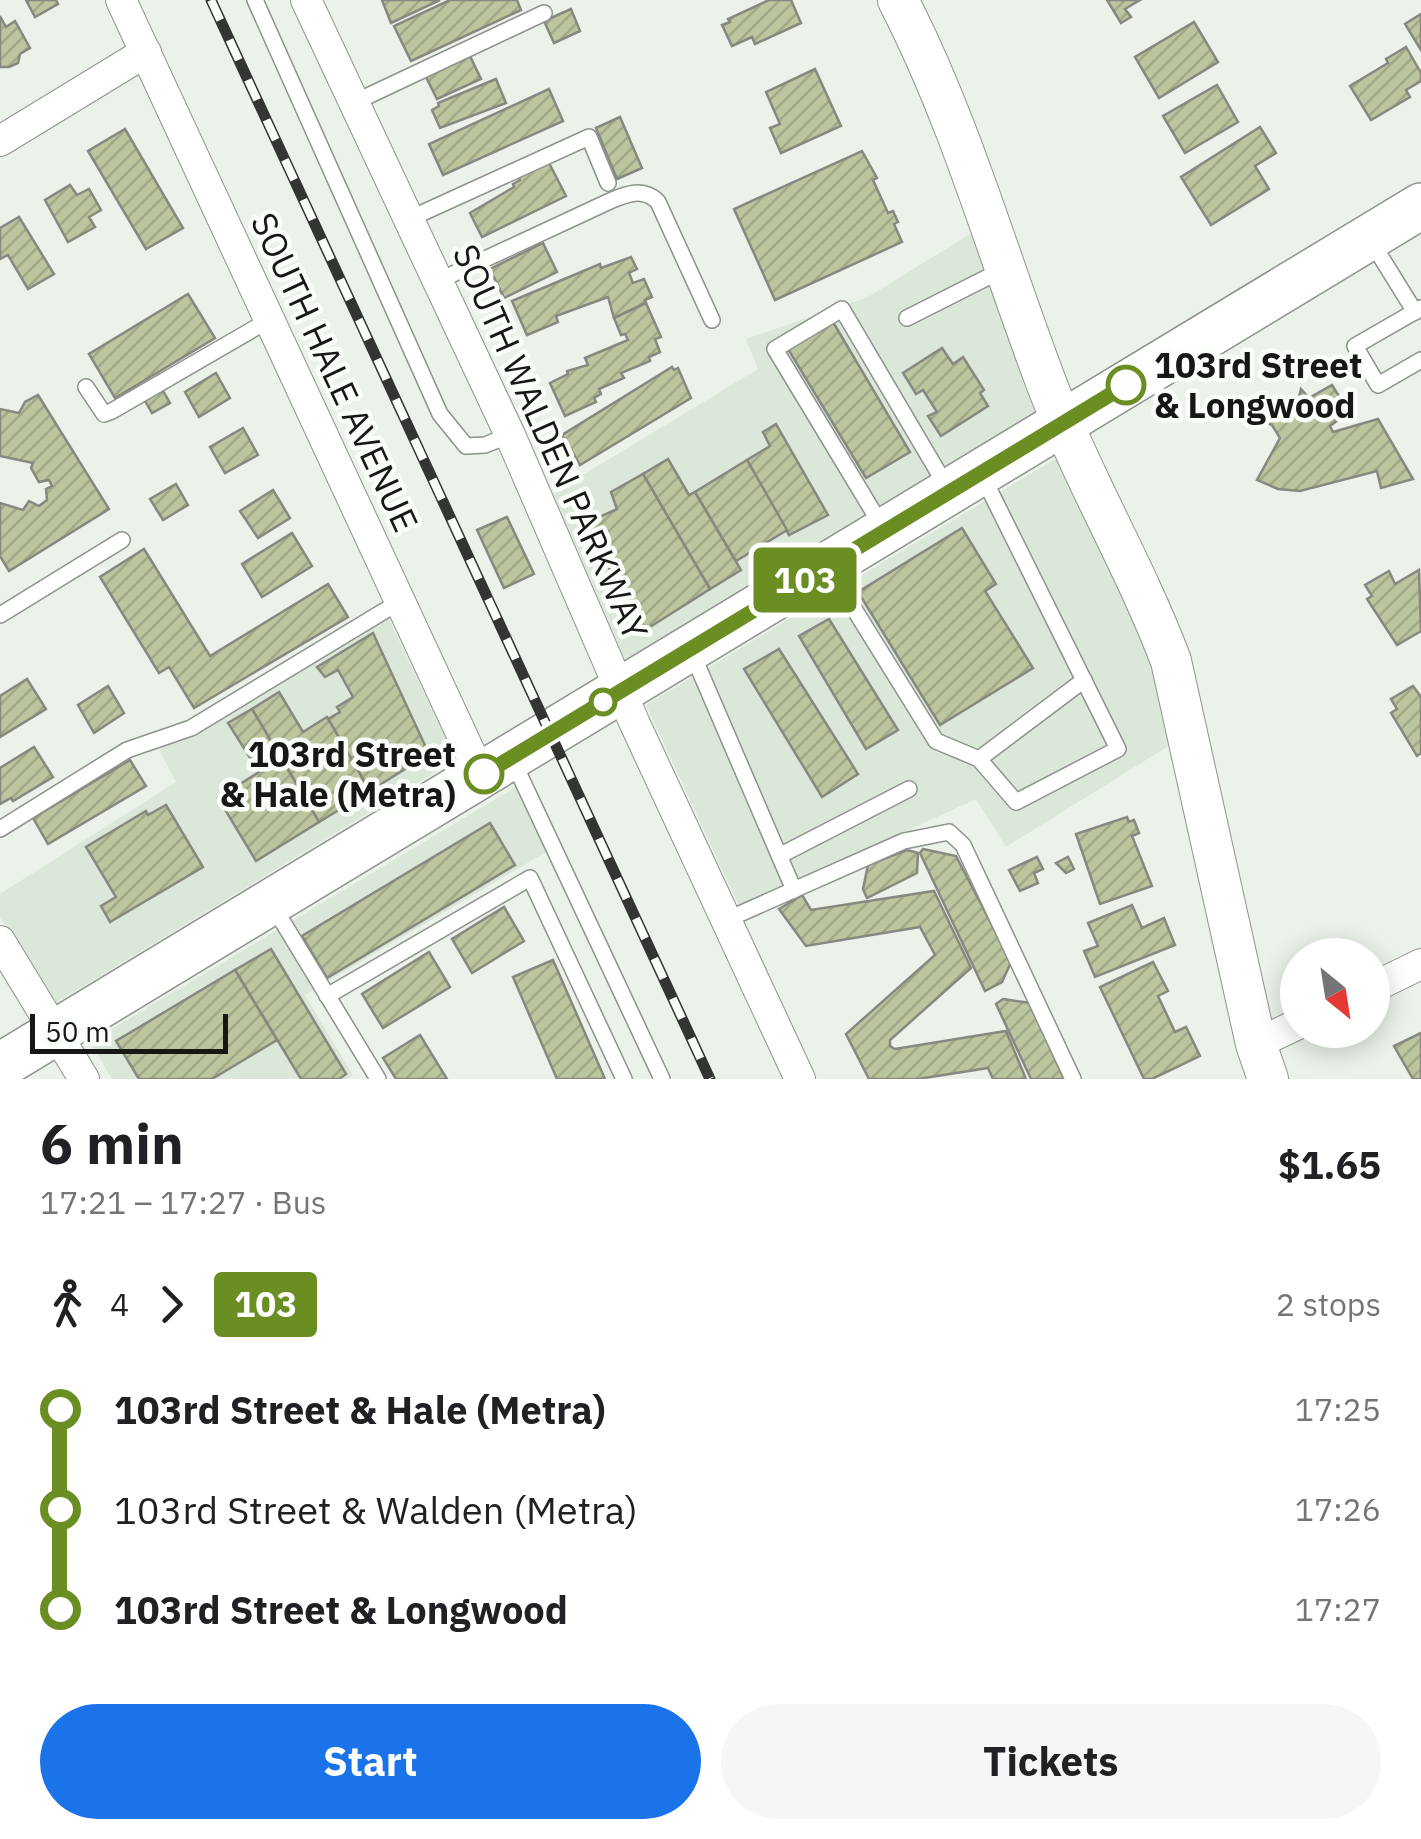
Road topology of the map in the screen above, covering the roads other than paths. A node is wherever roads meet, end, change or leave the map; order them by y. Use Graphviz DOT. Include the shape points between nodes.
graph roads {
  1 [pos="121,0"];
  2 [pos="255,0"];
  3 [pos="306,0"];
  4 [pos="898,0"];
  5 [pos="544,14"];
  6 [pos="146,52"];
  7 [pos="353,103"];
  8 [pos="0,141"];
  9 [pos="608,183"];
  10 [pos="1421,206"];
  11 [pos="409,220"];
  12 [pos="1369,238"];
  13 [pos="1005,268"];
  14 [pos="438,281"];
  15 [pos="1418,310"];
  16 [pos="908,318"];
  17 [pos="269,320"];
  18 [pos="712,320"];
  19 [pos="1421,360"];
  20 [pos="86,387"];
  21 [pos="1063,424"];
  22 [pos="510,434"];
  23 [pos="966,482"];
  24 [pos="885,532"];
  25 [pos="122,540"];
  26 [pos="827,566"];
  27 [pos="399,602"];
  28 [pos="0,615"];
  29 [pos="690,649"];
  30 [pos="1084,680"];
  31 [pos="621,691"];
  32 [pos="979,758"];
  33 [pos="496,767"];
  34 [pos="909,789"];
  35 [pos="0,830"];
  36 [pos="781,855"];
  37 [pos="794,890"];
  38 [pos="271,903"];
  39 [pos="726,920"];
  40 [pos="0,942"];
  41 [pos="1421,964"];
  42 [pos="1390,979"];
  43 [pos="327,996"];
  44 [pos="55,1033"];
  45 [pos="1280,1042"];
  46 [pos="1262,1061"];
  47 [pos="0,1066"];
  48 [pos="84,1079"];
  49 [pos="378,1079"];
  50 [pos="624,1079"];
  51 [pos="662,1079"];
  52 [pos="800,1079"];
  53 [pos="1073,1079"];
  1 -- 6 [label="street, SOUTH HALE AVENUE"];
  2 -- 22 [label="lane" via="440,414 466,446"];
  3 -- 7 [label="street, SOUTH WALDEN PARKWAY"];
  4 -- 13 [label="street" via="954,125"];
  5 -- 7 [label="lane"];
  6 -- 8 [label="street"];
  6 -- 17 [label="street, SOUTH HALE AVENUE"];
  7 -- 11 [label="street, SOUTH WALDEN PARKWAY"];
  9 -- 11 [label="lane" via="589,137"];
  10 -- 12 [label="main road"];
  11 -- 14 [label="street, SOUTH WALDEN PARKWAY"];
  12 -- 15 [label="lane"];
  12 -- 21 [label="main road"];
  13 -- 16 [label="lane"];
  13 -- 21 [label="street"];
  14 -- 18 [label="lane" via="619,197 643,193 658,202"];
  14 -- 22 [label="street, SOUTH WALDEN PARKWAY"];
  15 -- 19 [label="lane" via="1355,346 1378,385"];
  17 -- 20 [label="lane" via="104,414"];
  17 -- 27 [label="street, SOUTH HALE AVENUE"];
  21 -- 23 [label="main road"];
  21 -- 46 [label="street" via="1171,661"];
  22 -- 31 [label="street, SOUTH WALDEN PARKWAY"];
  23 -- 24 [label="main road"];
  23 -- 24 [label="lane" via="842,309 774,349"];
  23 -- 30 [label="lane"];
  24 -- 26 [label="main road"];
  25 -- 28 [label="lane"];
  26 -- 29 [label="main road"];
  26 -- 32 [label="lane" via="936,740"];
  27 -- 33 [label="street, SOUTH HALE AVENUE"];
  27 -- 35 [label="lane" via="191,728 126,750"];
  29 -- 31 [label="main road"];
  29 -- 36 [label="lane"];
  30 -- 32 [label="lane"];
  30 -- 32 [label="lane" via="1118,749 1016,802"];
  31 -- 33 [label="main road"];
  31 -- 39 [label="street, SOUTH WALDEN PARKWAY"];
  33 -- 38 [label="main road"];
  33 -- 51 [label="lane"];
  34 -- 36 [label="lane"];
  36 -- 37 [label="lane"];
  37 -- 39 [label="lane"];
  37 -- 53 [label="lane" via="904,841 949,832 963,845"];
  38 -- 43 [label="lane"];
  38 -- 44 [label="main road"];
  39 -- 52 [label="street, SOUTH WALDEN PARKWAY"];
  40 -- 44 [label="street"];
  41 -- 42 [label="street"];
  43 -- 49 [label="lane"];
  43 -- 50 [label="lane" via="530,878"];
  44 -- 47 [label="main road"];
  44 -- 48 [label="street"];
  45 -- 46 [label="street"];
}
